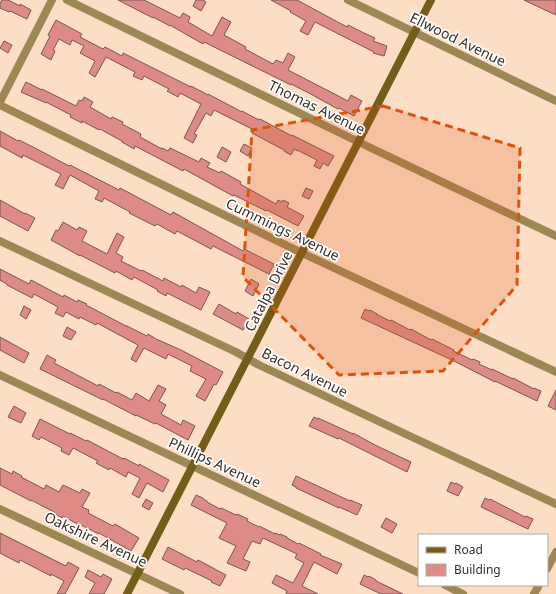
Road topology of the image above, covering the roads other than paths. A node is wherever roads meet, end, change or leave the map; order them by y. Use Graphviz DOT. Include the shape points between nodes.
graph roads {
  1 [pos="52,0"];
  2 [pos="67,0"];
  3 [pos="348,0"];
  4 [pos="431,0"];
  5 [pos="415,32"];
  6 [pos="556,101"];
  7 [pos="0,102"];
  8 [pos="0,105"];
  9 [pos="358,142"];
  10 [pos="556,236"];
  11 [pos="0,241"];
  12 [pos="302,253"];
  13 [pos="248,358"];
  14 [pos="556,372"];
  15 [pos="0,375"];
  16 [pos="193,465"];
  17 [pos="556,504"];
  18 [pos="0,509"];
  19 [pos="556,552"];
  20 [pos="548,567"];
  21 [pos="138,573"];
  22 [pos="418,573"];
  23 [pos="447,586"];
  24 [pos="127,594"];
  25 [pos="180,594"];
  26 [pos="464,594"];
  1 -- 7 [label="street"];
  2 -- 9 [label="street, Thomas Avenue"];
  3 -- 5 [label="street, Ellwood Avenue"];
  4 -- 5 [label="street, Catalpa Drive"];
  5 -- 6 [label="street, Ellwood Avenue"];
  5 -- 9 [label="street, Catalpa Drive"];
  8 -- 12 [label="street, Cummings Avenue"];
  9 -- 10 [label="street, Thomas Avenue"];
  9 -- 12 [label="street, Catalpa Drive"];
  11 -- 13 [label="street, Bacon Avenue"];
  12 -- 13 [label="street, Catalpa Drive"];
  12 -- 14 [label="street, Cummings Avenue"];
  13 -- 16 [label="street, Catalpa Drive"];
  13 -- 17 [label="street, Bacon Avenue"];
  15 -- 16 [label="street, Phillips Avenue"];
  16 -- 21 [label="street, Catalpa Drive"];
  16 -- 22 [label="street, Phillips Avenue"];
  18 -- 21 [label="street, Oakshire Avenue"];
  19 -- 20 [label="street"];
  21 -- 24 [label="street, Catalpa Drive"];
  21 -- 25 [label="street, Oakshire Avenue"];
  23 -- 26 [label="street"];
}
